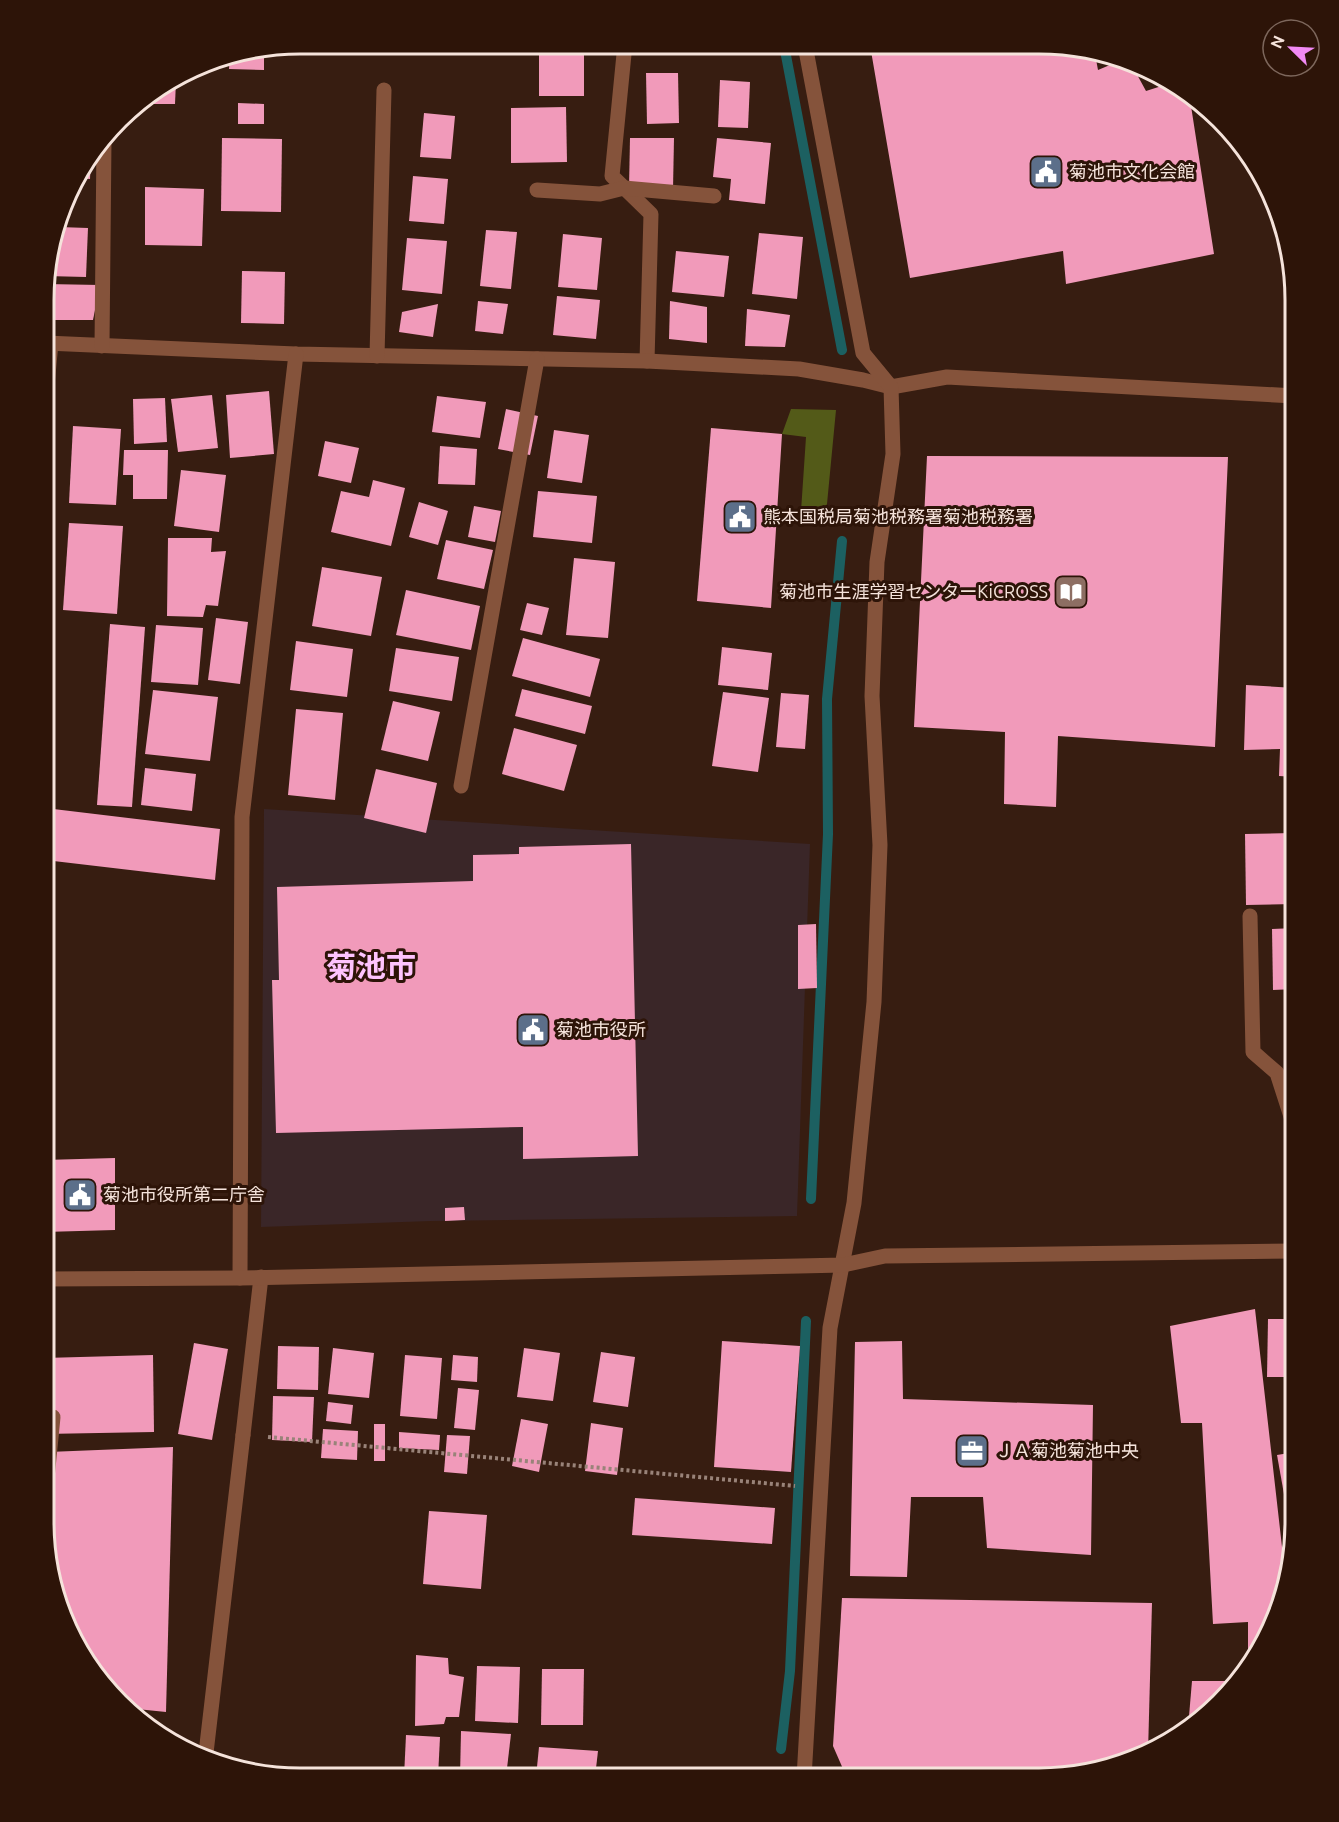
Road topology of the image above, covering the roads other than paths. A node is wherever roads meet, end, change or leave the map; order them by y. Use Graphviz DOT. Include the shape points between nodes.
graph roads {
  1 [pos="624,54"];
  2 [pos="807,54"];
  3 [pos="384,90"];
  4 [pos="104,151"];
  5 [pos="624,188"];
  6 [pos="537,190"];
  7 [pos="714,196"];
  8 [pos="54,343"];
  9 [pos="102,346"];
  10 [pos="296,354"];
  11 [pos="377,356"];
  12 [pos="537,358"];
  13 [pos="647,361"];
  14 [pos="891,387"];
  15 [pos="1285,395"];
  16 [pos="461,786"];
  17 [pos="1250,916"];
  18 [pos="1285,1098"];
  19 [pos="1285,1251"];
  20 [pos="843,1264"];
  21 [pos="261,1277"];
  22 [pos="240,1278"];
  23 [pos="54,1279"];
  24 [pos="207,1749"];
  25 [pos="805,1768"];
  1 -- 5 [label="street" via="612,176"];
  2 -- 14 [label="street" via="863,353"];
  3 -- 11 [label="street"];
  4 -- 9 [label="street"];
  5 -- 6 [label="street" via="600,194"];
  5 -- 7 [label="street"];
  5 -- 13 [label="street" via="651,214"];
  8 -- 9 [label="street"];
  9 -- 10 [label="street"];
  10 -- 11 [label="street"];
  10 -- 22 [label="street" via="242,816"];
  11 -- 12 [label="street"];
  12 -- 13 [label="street"];
  12 -- 16 [label="street"];
  13 -- 14 [label="street" via="799,369"];
  14 -- 15 [label="street" via="946,376"];
  14 -- 20 [label="street" via="893,454 878,562 872,696 880,845 874,1002 854,1203"];
  17 -- 18 [label="street" via="1253,1052 1277,1073"];
  19 -- 20 [label="street" via="885,1256"];
  20 -- 21 [label="street"];
  20 -- 25 [label="street" via="830,1328"];
  21 -- 22 [label="street"];
  21 -- 24 [label="street"];
  22 -- 23 [label="street"];
}
